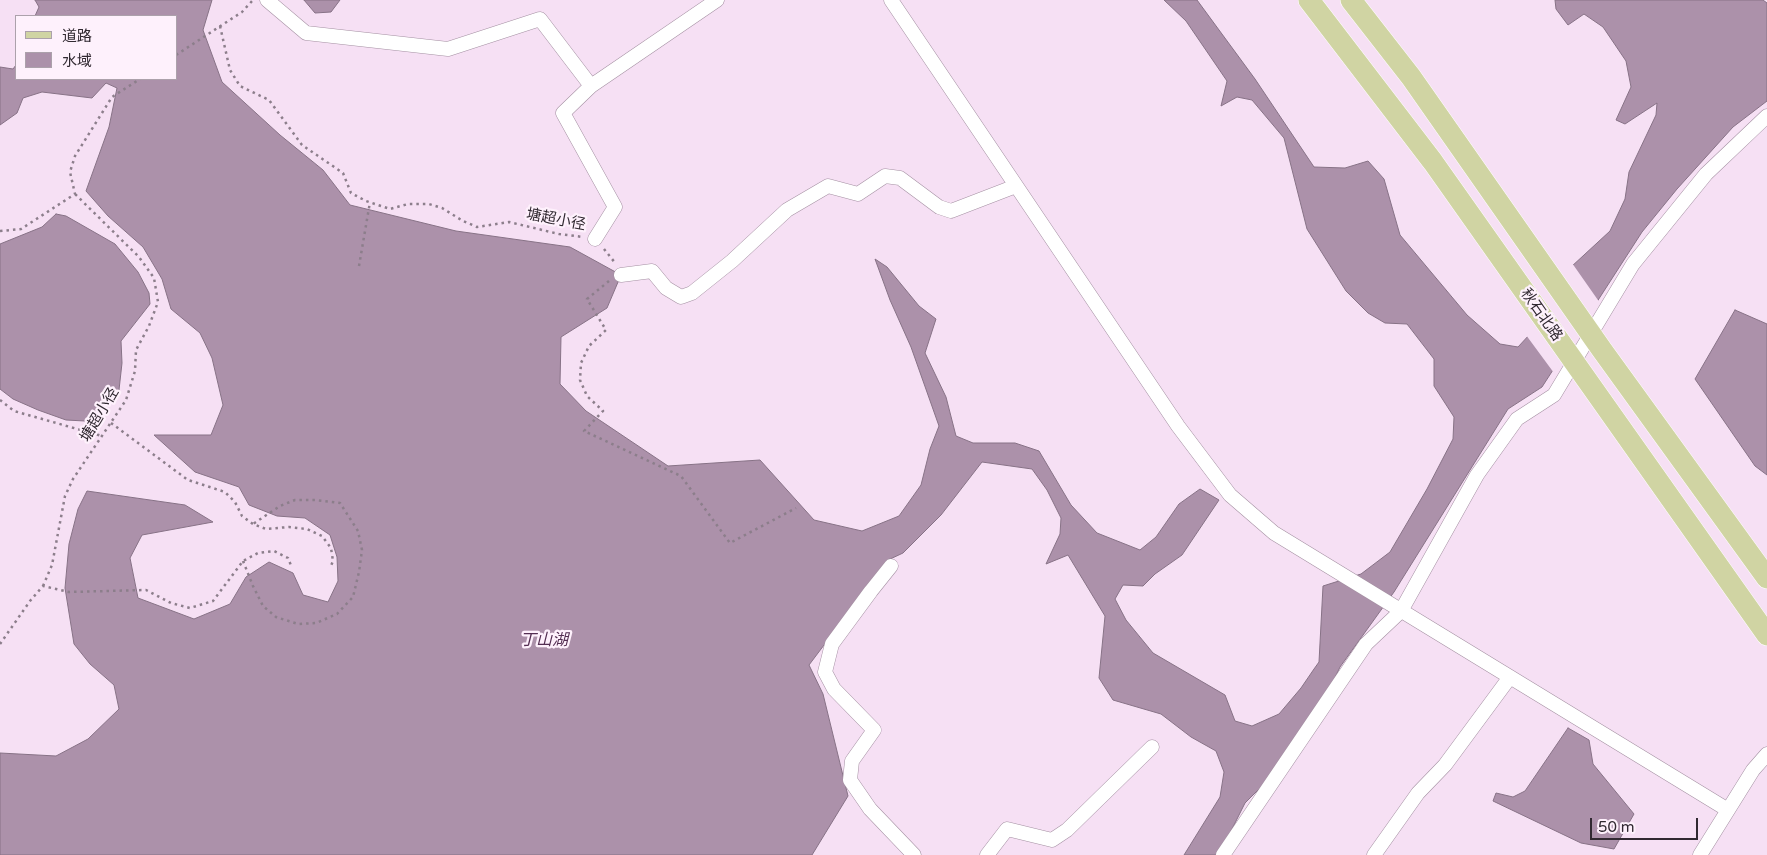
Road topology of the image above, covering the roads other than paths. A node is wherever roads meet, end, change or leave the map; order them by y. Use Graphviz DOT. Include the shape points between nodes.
graph roads {
  1 [pos="266,0"];
  2 [pos="717,0"];
  3 [pos="891,0"];
  4 [pos="1309,0"];
  5 [pos="1351,0"];
  6 [pos="591,86"];
  7 [pos="1767,116"];
  8 [pos="1016,186"];
  9 [pos="595,239"];
  10 [pos="617,272"];
  11 [pos="891,566"];
  12 [pos="1767,578"];
  13 [pos="1401,611"];
  14 [pos="1767,635"];
  15 [pos="1510,677"];
  16 [pos="1152,747"];
  17 [pos="1767,754"];
  18 [pos="1728,810"];
  19 [pos="914,855"];
  20 [pos="987,855"];
  21 [pos="1223,855"];
  22 [pos="1374,855"];
  23 [pos="1700,855"];
  1 -- 6 [label="street" via="306,33 448,49 540,18"];
  2 -- 6 [label="street"];
  3 -- 8 [label="street"];
  4 -- 14 [label="main road, 秋石北路" via="1433,162"];
  5 -- 12 [label="main road, 秋石北路" via="1411,77"];
  6 -- 9 [label="street" via="563,113 616,207"];
  7 -- 13 [label="street" via="1706,174 1633,264 1554,395 1516,419 1477,475"];
  8 -- 10 [label="street" via="951,211 939,207 900,178 885,176 858,194 828,186 787,210 692,293 681,297 666,288 652,271"];
  8 -- 13 [label="street" via="1178,426 1230,495 1274,533"];
  11 -- 19 [label="street" via="832,644 825,672 834,689 874,730 852,760 850,780 870,809"];
  13 -- 15 [label="street"];
  13 -- 21 [label="street" via="1366,644"];
  15 -- 18 [label="street"];
  15 -- 22 [label="street" via="1445,765 1418,793"];
  16 -- 20 [label="street" via="1067,830 1052,840 1007,830"];
  17 -- 18 [label="street"];
  18 -- 23 [label="street"];
}
